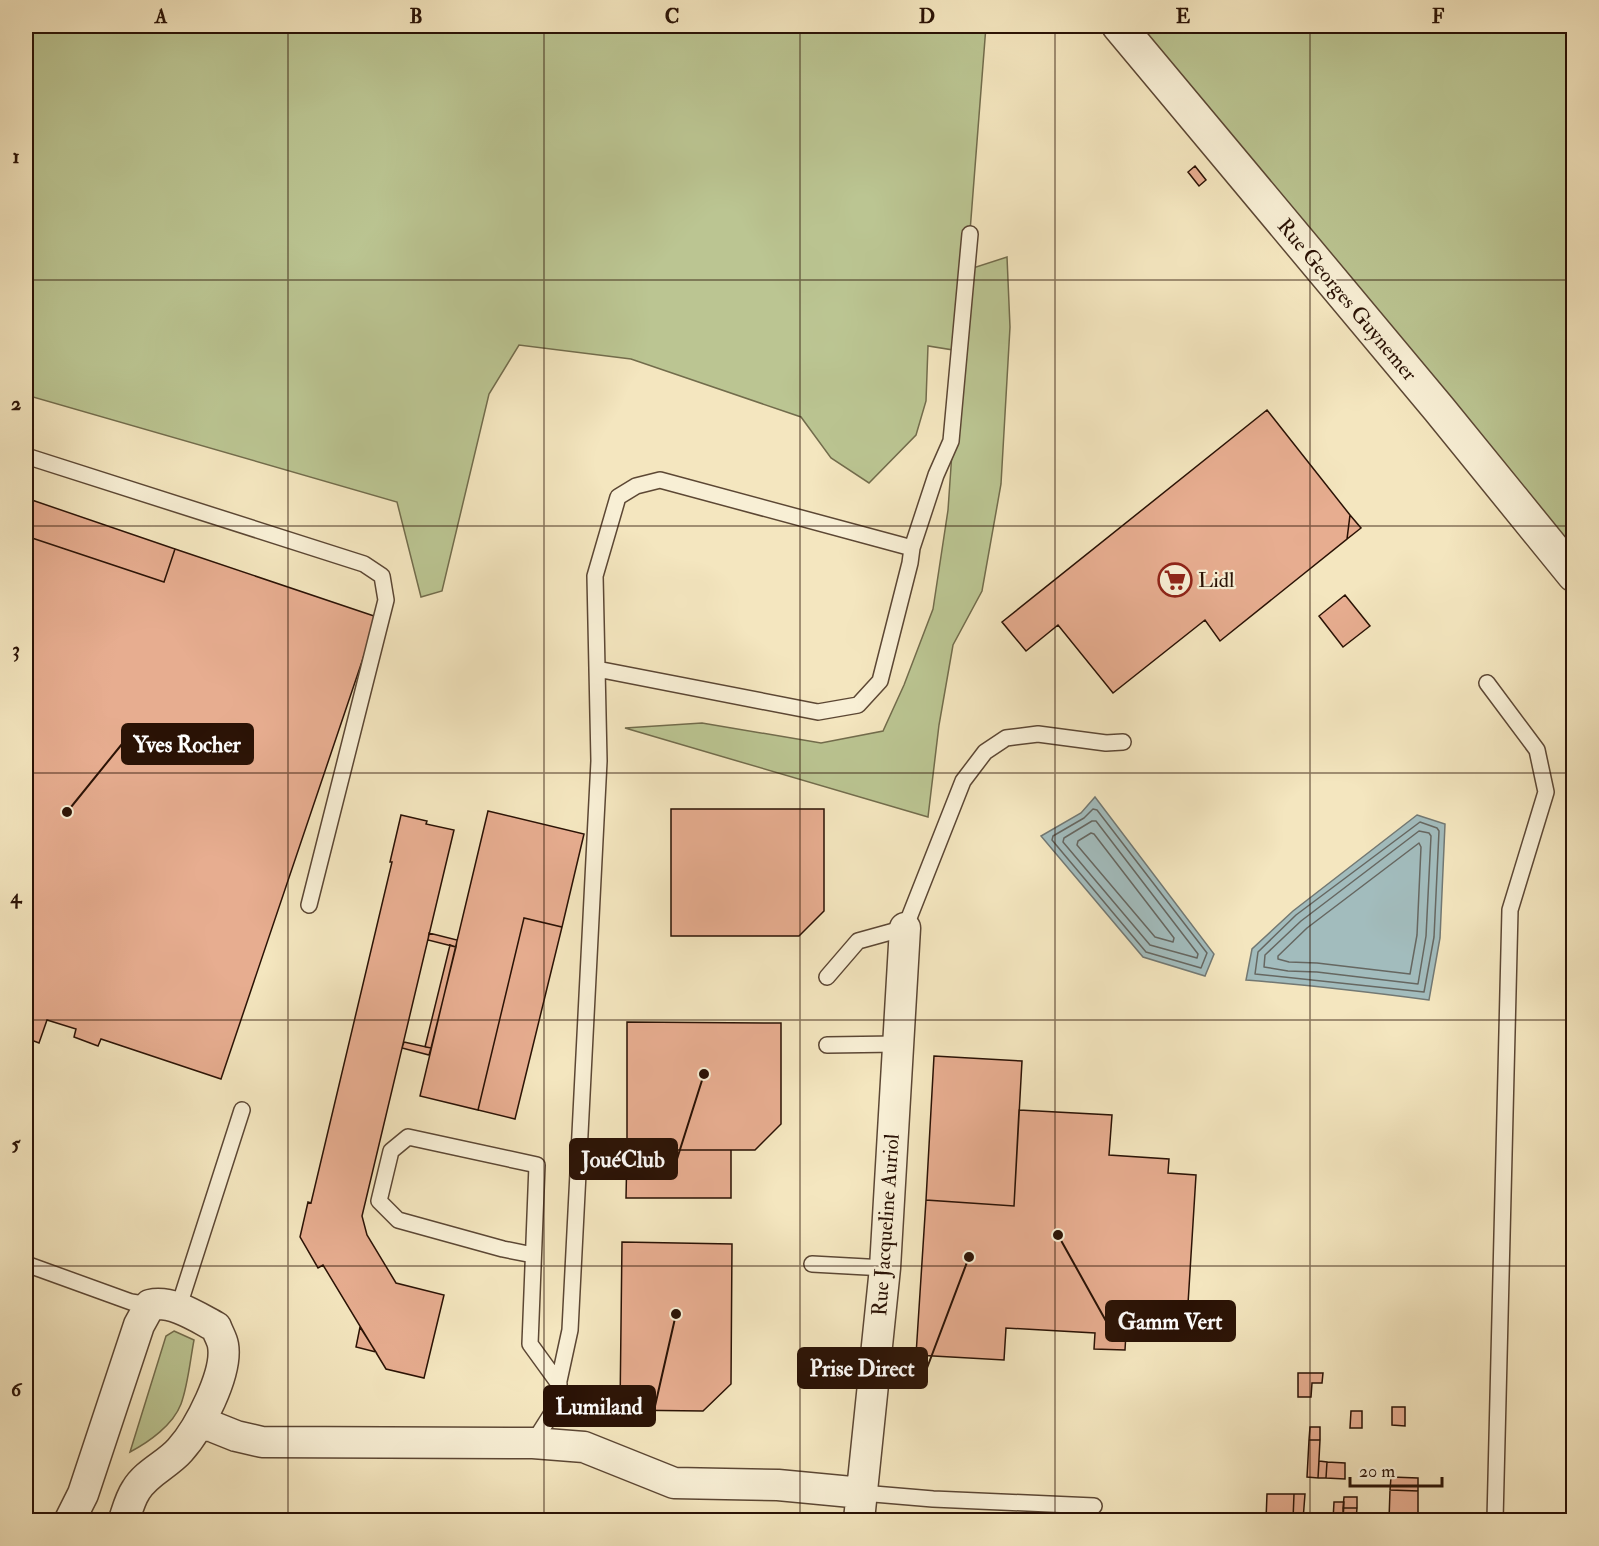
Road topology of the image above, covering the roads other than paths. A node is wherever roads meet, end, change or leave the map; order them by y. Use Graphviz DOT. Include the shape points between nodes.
graph roads {
  1 [pos="1119,26"];
  2 [pos="970,234"];
  3 [pos="26,456"];
  4 [pos="912,548"];
  5 [pos="1574,575"];
  6 [pos="597,669"];
  7 [pos="1487,683"];
  8 [pos="1123,742"];
  9 [pos="309,905"];
  10 [pos="905,928"];
  11 [pos="827,978"];
  12 [pos="897,1044"];
  13 [pos="826,1045"];
  14 [pos="242,1110"];
  15 [pos="533,1255"];
  16 [pos="26,1263"];
  17 [pos="812,1264"];
  18 [pos="885,1268"];
  19 [pos="164,1307"];
  20 [pos="559,1384"];
  21 [pos="199,1425"];
  22 [pos="533,1443"];
  23 [pos="1094,1506"];
  24 [pos="861,1507"];
  25 [pos="70,1521"];
  26 [pos="124,1521"];
  27 [pos="1495,1521"];
  1 -- 5 [label="street, Rue Georges Guynemer"];
  2 -- 4 [label="lane" via="951,441"];
  3 -- 9 [label="lane" via="364,564 382,576 386,600"];
  4 -- 6 [label="lane" via="880,681 858,705 818,712"];
  4 -- 6 [label="lane" via="660,480 636,486 618,497 595,576"];
  6 -- 20 [label="lane" via="599,761 570,1330"];
  7 -- 27 [label="lane" via="1537,750 1546,792 1510,910"];
  8 -- 10 [label="lane" via="1038,734 1006,738 985,752 963,781"];
  10 -- 11 [label="lane" via="858,941"];
  10 -- 12 [label="street, Rue Jacqueline Auriol"];
  12 -- 13 [label="lane"];
  12 -- 18 [label="street, Rue Jacqueline Auriol"];
  14 -- 19 [label="lane"];
  15 -- 15 [label="lane" via="398,1220 379,1201 391,1151 408,1137 537,1165"];
  15 -- 20 [label="lane" via="530,1344"];
  16 -- 19 [label="lane" via="131,1302"];
  17 -- 18 [label="lane"];
  18 -- 24 [label="street, Rue Jacqueline Auriol"];
  19 -- 21 [label="street" via="216,1327 223,1345 223,1363"];
  19 -- 25 [label="street" via="139,1325 83,1494"];
  20 -- 22 [label="lane" via="552,1413"];
  21 -- 22 [label="street" via="262,1442"];
  21 -- 26 [label="street" via="179,1452 150,1473 135,1491"];
  22 -- 24 [label="street" via="584,1448 674,1483 778,1485"];
  23 -- 24 [label="lane" via="933,1499"];
}
